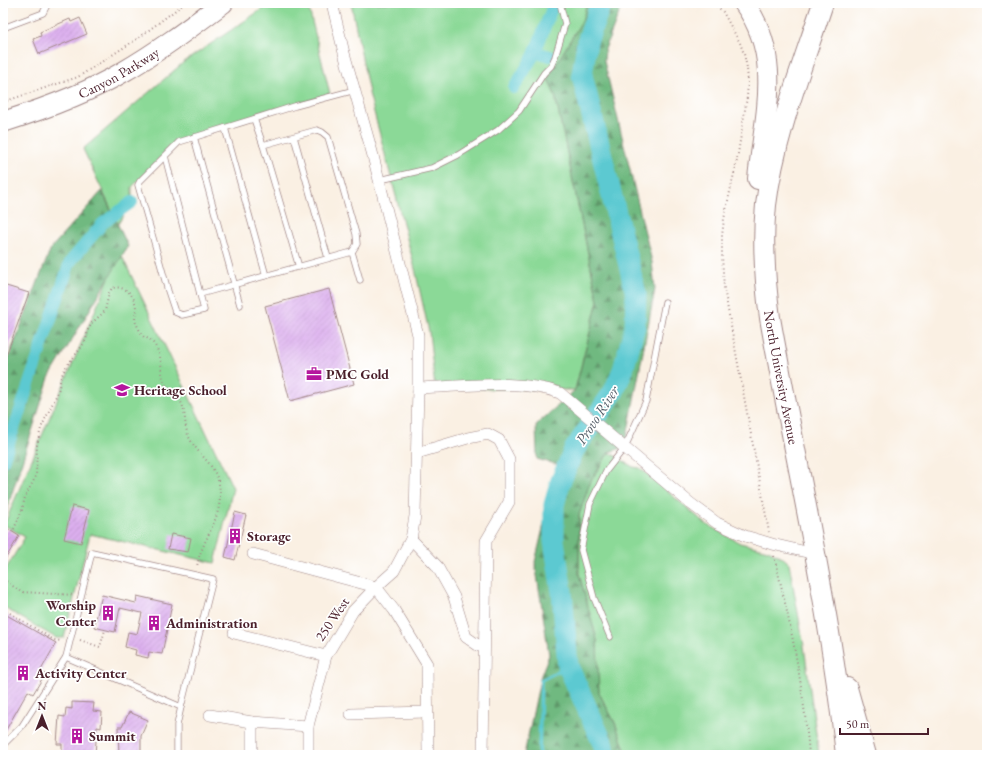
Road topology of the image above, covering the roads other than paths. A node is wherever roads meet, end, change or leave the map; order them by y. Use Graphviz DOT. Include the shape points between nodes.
graph roads {
  1 [pos="48,3"];
  2 [pos="223,3"];
  3 [pos="332,3"];
  4 [pos="560,3"];
  5 [pos="744,3"];
  6 [pos="823,3"];
  7 [pos="3,28"];
  8 [pos="355,90"];
  9 [pos="254,119"];
  10 [pos="3,122"];
  11 [pos="225,128"];
  12 [pos="194,137"];
  13 [pos="294,137"];
  14 [pos="262,145"];
  15 [pos="165,156"];
  16 [pos="380,180"];
  17 [pos="765,230"];
  18 [pos="352,252"];
  19 [pos="328,258"];
  20 [pos="299,267"];
  21 [pos="266,276"];
  22 [pos="360,280"];
  23 [pos="234,285"];
  24 [pos="200,294"];
  25 [pos="665,302"];
  26 [pos="240,305"];
  27 [pos="418,388"];
  28 [pos="625,447"];
  29 [pos="417,453"];
  30 [pos="411,539"];
  31 [pos="253,554"];
  32 [pos="815,554"];
  33 [pos="376,587"];
  34 [pos="234,633"];
  35 [pos="610,637"];
  36 [pos="484,646"];
  37 [pos="832,647"];
  38 [pos="326,656"];
  39 [pos="66,657"];
  40 [pos="181,707"];
  41 [pos="427,712"];
  42 [pos="351,714"];
  43 [pos="210,715"];
  44 [pos="252,722"];
  45 [pos="308,726"];
  46 [pos="3,745"];
  47 [pos="177,755"];
  48 [pos="252,755"];
  49 [pos="308,755"];
  50 [pos="428,755"];
  51 [pos="483,755"];
  52 [pos="846,755"];
  53 [pos="866,755"];
  1 -- 7 [label="lane" via="43,14"];
  2 -- 10 [label="highway, Canyon Parkway" via="123,72 60,102"];
  3 -- 8 [label="street, 250 West"];
  4 -- 16 [label="lane" via="565,20 555,57 519,111 498,130 432,168"];
  5 -- 17 [label="highway" via="760,30 769,66 769,102 758,178 759,205"];
  6 -- 17 [label="highway, North University Avenue" via="774,160 766,206"];
  8 -- 9 [label="lane"];
  8 -- 16 [label="street, 250 West"];
  9 -- 11 [label="lane"];
  9 -- 14 [label="lane"];
  11 -- 12 [label="lane"];
  11 -- 21 [label="lane"];
  12 -- 15 [label="lane" via="179,142"];
  12 -- 23 [label="lane"];
  13 -- 14 [label="lane"];
  13 -- 18 [label="lane" via="318,130 328,137 356,234 357,244"];
  13 -- 19 [label="lane"];
  14 -- 20 [label="lane"];
  15 -- 24 [label="lane"];
  15 -- 24 [label="lane" via="138,185 175,312 182,315 204,310"];
  16 -- 27 [label="street, 250 West" via="418,335"];
  17 -- 32 [label="highway, North University Avenue" via="766,289 770,318"];
  18 -- 19 [label="lane"];
  18 -- 22 [label="lane"];
  19 -- 20 [label="lane"];
  20 -- 21 [label="lane"];
  21 -- 23 [label="lane"];
  23 -- 24 [label="lane"];
  23 -- 26 [label="lane"];
  25 -- 28 [label="lane" via="646,401"];
  27 -- 28 [label="street" via="507,384 551,390 571,401"];
  27 -- 29 [label="street, 250 West"];
  28 -- 32 [label="street" via="690,503 718,523 745,536"];
  28 -- 35 [label="lane" via="606,471 590,504 581,550 594,598"];
  29 -- 30 [label="street, 250 West" via="415,516"];
  29 -- 36 [label="street" via="488,434 499,440 509,459 509,502 486,541"];
  30 -- 33 [label="street, 250 West" via="394,570"];
  30 -- 36 [label="street" via="437,566 454,598 466,637 479,646"];
  31 -- 33 [label="street"];
  32 -- 37 [label="highway, North University Avenue"];
  33 -- 38 [label="street, 250 West" via="353,611"];
  33 -- 41 [label="street" via="394,610 427,664"];
  34 -- 38 [label="street"];
  36 -- 51 [label="street"];
  37 -- 52 [label="highway, North University Avenue"];
  37 -- 53 [label="highway" via="849,692"];
  38 -- 45 [label="street, 250 West"];
  39 -- 40 [label="lane"];
  39 -- 40 [label="lane" via="92,552 213,579"];
  39 -- 46 [label="lane" via="22,726"];
  40 -- 47 [label="lane" via="177,725"];
  41 -- 42 [label="street"];
  41 -- 50 [label="street"];
  43 -- 44 [label="street"];
  44 -- 45 [label="street"];
  44 -- 48 [label="street"];
  45 -- 49 [label="street, 250 West"];
}
